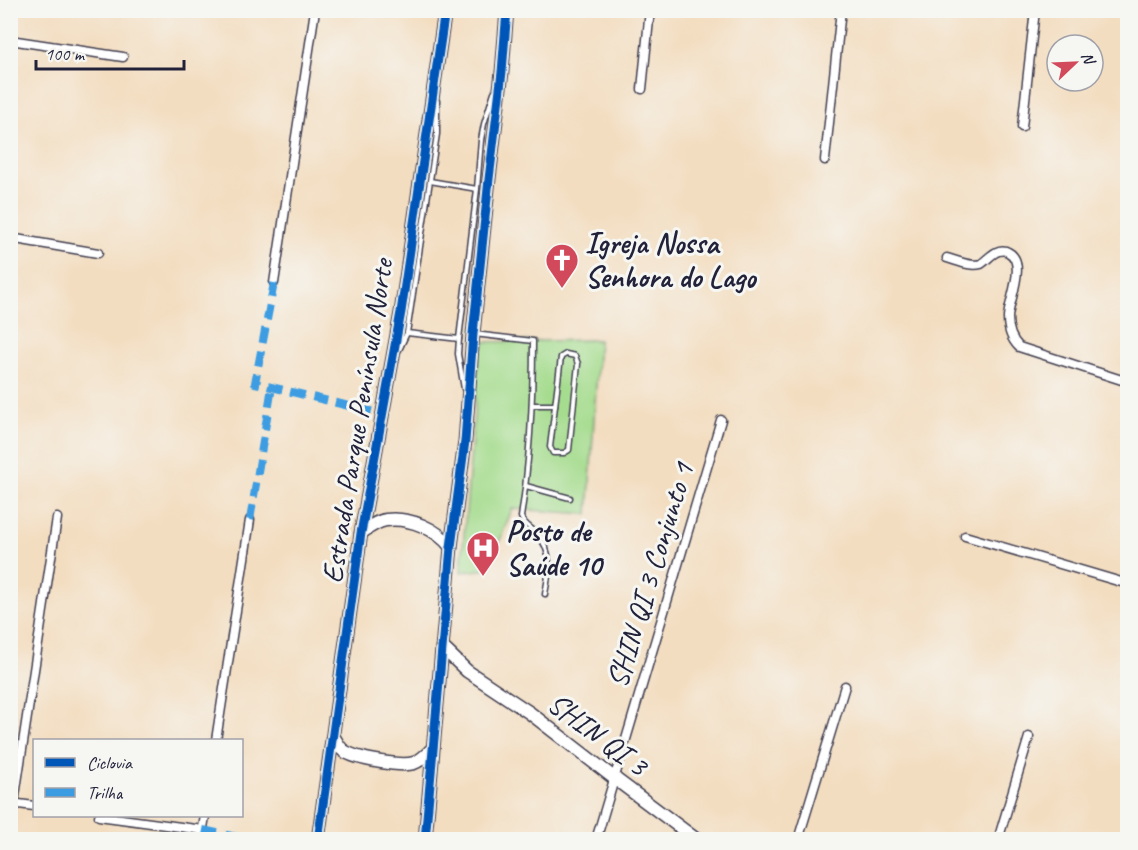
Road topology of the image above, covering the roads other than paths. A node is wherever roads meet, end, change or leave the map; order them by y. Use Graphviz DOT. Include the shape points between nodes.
graph roads {
  1 [pos="315,10"];
  2 [pos="445,10"];
  3 [pos="507,10"];
  4 [pos="650,10"];
  5 [pos="841,10"];
  6 [pos="1035,10"];
  7 [pos="10,40"];
  8 [pos="123,57"];
  9 [pos="502,72"];
  10 [pos="436,79"];
  11 [pos="642,89"];
  12 [pos="1022,127"];
  13 [pos="825,160"];
  14 [pos="430,181"];
  15 [pos="477,189"];
  16 [pos="10,238"];
  17 [pos="98,254"];
  18 [pos="947,258"];
  19 [pos="274,283"];
  20 [pos="406,333"];
  21 [pos="473,334"];
  22 [pos="459,339"];
  23 [pos="389,380"];
  24 [pos="1128,382"];
  25 [pos="532,405"];
  26 [pos="555,405"];
  27 [pos="467,408"];
  28 [pos="721,420"];
  29 [pos="525,486"];
  30 [pos="570,498"];
  31 [pos="57,518"];
  32 [pos="250,520"];
  33 [pos="361,533"];
  34 [pos="965,536"];
  35 [pos="451,547"];
  36 [pos="1128,584"];
  37 [pos="545,594"];
  38 [pos="442,647"];
  39 [pos="467,671"];
  40 [pos="440,672"];
  41 [pos="845,686"];
  42 [pos="333,736"];
  43 [pos="1029,737"];
  44 [pos="216,739"];
  45 [pos="433,748"];
  46 [pos="614,778"];
  47 [pos="12,803"];
  48 [pos="33,806"];
  49 [pos="104,817"];
  50 [pos="205,817"];
  51 [pos="10,829"];
  52 [pos="202,835"];
  53 [pos="318,840"];
  54 [pos="425,840"];
  55 [pos="596,840"];
  56 [pos="697,840"];
  57 [pos="798,840"];
  58 [pos="998,840"];
  1 -- 19 [label="street"];
  2 -- 10 [label="main road, Estrada Parque Península Norte"];
  3 -- 9 [label="main road"];
  4 -- 11 [label="street"];
  5 -- 13 [label="street"];
  6 -- 12 [label="street"];
  7 -- 8 [label="street"];
  9 -- 15 [label="lane" via="484,124"];
  9 -- 21 [label="main road"];
  10 -- 14 [label="lane" via="437,123"];
  10 -- 23 [label="main road, Estrada Parque Península Norte"];
  14 -- 15 [label="lane"];
  14 -- 20 [label="lane"];
  15 -- 22 [label="lane"];
  16 -- 17 [label="street"];
  18 -- 24 [label="street" via="978,266 998,251 1010,252 1017,266 1008,316 1013,341 1019,347"];
  20 -- 22 [label="lane"];
  20 -- 23 [label="lane"];
  21 -- 25 [label="lane" via="533,341"];
  21 -- 27 [label="main road"];
  22 -- 27 [label="lane"];
  23 -- 33 [label="main road, Estrada Parque Península Norte"];
  25 -- 26 [label="lane"];
  25 -- 29 [label="lane"];
  26 -- 26 [label="lane" via="550,447 553,453 564,453 569,450 578,364 575,356 561,357"];
  27 -- 35 [label="main road"];
  28 -- 46 [label="street, SHIN QI 3 Conjunto 1"];
  29 -- 30 [label="lane"];
  29 -- 37 [label="lane" via="521,517 540,536 550,563"];
  31 -- 47 [label="street"];
  32 -- 44 [label="street"];
  33 -- 35 [label="main road" via="385,520 404,521 432,529"];
  33 -- 42 [label="main road, Estrada Parque Península Norte"];
  34 -- 36 [label="street"];
  35 -- 38 [label="main road"];
  38 -- 39 [label="main road, SHIN QI 3"];
  38 -- 40 [label="main road"];
  39 -- 40 [label="main road"];
  39 -- 46 [label="main road, SHIN QI 3" via="530,713"];
  40 -- 45 [label="main road"];
  41 -- 57 [label="street"];
  42 -- 45 [label="main road" via="349,754 385,762 415,762"];
  42 -- 53 [label="main road, Estrada Parque Península Norte"];
  43 -- 58 [label="street"];
  45 -- 54 [label="main road"];
  46 -- 55 [label="street, SHIN QI 3 Conjunto 1"];
  46 -- 56 [label="main road, SHIN QI 3"];
  47 -- 48 [label="street"];
  47 -- 51 [label="street"];
  49 -- 52 [label="street"];
  50 -- 52 [label="street"];
}
